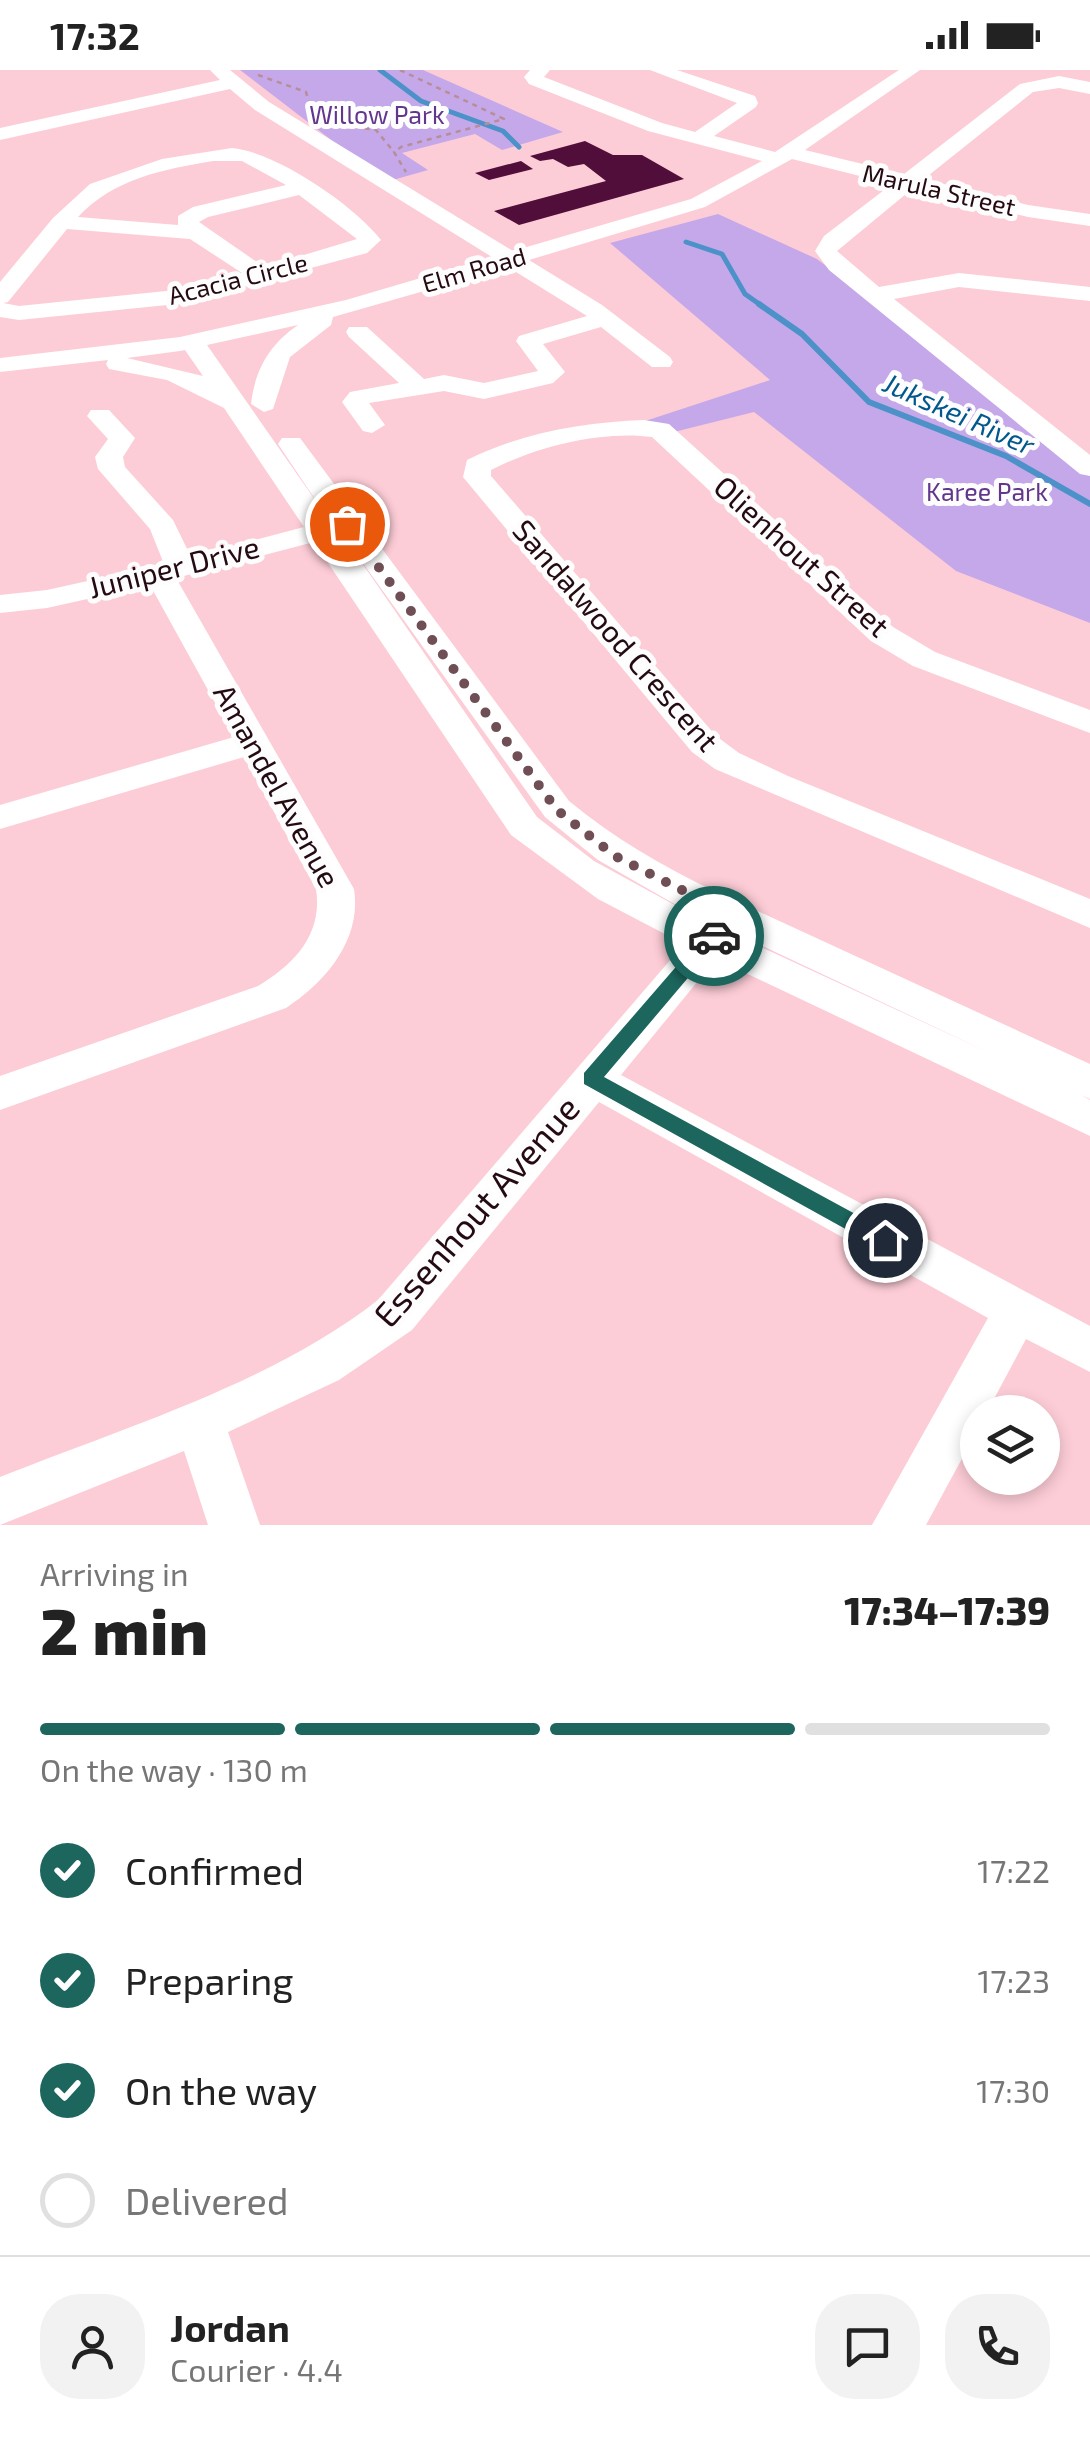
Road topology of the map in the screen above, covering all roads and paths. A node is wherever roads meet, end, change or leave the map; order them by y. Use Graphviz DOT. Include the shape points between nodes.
graph roads {
  1 [pos="400,70"];
  2 [pos="541,70"];
  3 [pos="660,70"];
  4 [pos="898,72"];
  5 [pos="236,80"];
  6 [pos="1090,88"];
  7 [pos="0,134"];
  8 [pos="702,136"];
  9 [pos="394,152"];
  10 [pos="784,156"];
  11 [pos="352,161"];
  12 [pos="295,183"];
  13 [pos="905,183"];
  14 [pos="391,186"];
  15 [pos="1090,220"];
  16 [pos="64,222"];
  17 [pos="196,233"];
  18 [pos="508,260"];
  19 [pos="534,262"];
  20 [pos="481,268"];
  21 [pos="261,275"];
  22 [pos="1078,293"];
  23 [pos="875,295"];
  24 [pos="0,297"];
  25 [pos="351,306"];
  26 [pos="1090,308"];
  27 [pos="0,310"];
  28 [pos="605,318"];
  29 [pos="358,332"];
  30 [pos="204,339"];
  31 [pos="65,358"];
  32 [pos="661,362"];
  33 [pos="0,364"];
  34 [pos="418,386"];
  35 [pos="254,409"];
  36 [pos="100,416"];
  37 [pos="372,425"];
  38 [pos="632,426"];
  39 [pos="1090,468"];
  40 [pos="334,528"];
  41 [pos="170,571"];
  42 [pos="0,604"];
  43 [pos="1090,722"];
  44 [pos="253,743"];
  45 [pos="0,817"];
  46 [pos="1090,914"];
  47 [pos="721,927"];
  48 [pos="591,1078"];
  49 [pos="1090,1082"];
  50 [pos="0,1093"];
  51 [pos="1090,1119"];
  52 [pos="1016,1312"];
  53 [pos="1090,1350"];
  54 [pos="200,1421"];
  55 [pos="0,1502"];
  56 [pos="234,1525"];
  57 [pos="898,1525"];
  1 -- 9 [label="path" via="504,119"];
  2 -- 8 [label="street, Marula Street" via="535,80 610,112"];
  3 -- 8 [label="street" via="748,100"];
  4 -- 10 [label="street, Elm Road"];
  5 -- 7 [label="street"];
  5 -- 9 [label="path" via="294,85 306,92 312,116 376,130"];
  5 -- 11 [label="street"];
  6 -- 13 [label="street" via="1059,82 1027,88"];
  8 -- 10 [label="street, Marula Street"];
  9 -- 14 [label="path" via="406,172"];
  10 -- 13 [label="street, Marula Street"];
  10 -- 19 [label="street, Elm Road" via="724,192"];
  11 -- 12 [label="street"];
  11 -- 14 [label="street"];
  12 -- 16 [label="street, Acacia Circle" via="249,155 214,156 110,181"];
  12 -- 17 [label="street" via="201,212 186,221"];
  12 -- 21 [label="street, Acacia Circle" via="370,240"];
  13 -- 15 [label="street, Marula Street"];
  13 -- 23 [label="street" via="826,248 826,256"];
  14 -- 18 [label="street"];
  16 -- 17 [label="street"];
  16 -- 24 [label="street, Acacia Circle"];
  17 -- 21 [label="street"];
  18 -- 19 [label="street"];
  18 -- 20 [label="street, Elm Road"];
  19 -- 20 [label="street"];
  19 -- 28 [label="street"];
  20 -- 25 [label="street, Elm Road"];
  21 -- 27 [label="street, Acacia Circle" via="177,297"];
  22 -- 23 [label="street" via="959,280"];
  22 -- 26 [label="street"];
  23 -- 39 [label="street"];
  25 -- 30 [label="street, Elm Road"];
  25 -- 35 [label="street" via="282,349"];
  28 -- 32 [label="street"];
  28 -- 34 [label="street" via="528,341 552,372 544,378 484,391 452,382"];
  29 -- 34 [label="street"];
  30 -- 31 [label="street, Elm Road"];
  30 -- 35 [label="street"];
  31 -- 33 [label="street, Elm Road"];
  31 -- 35 [label="street" via="175,373"];
  34 -- 37 [label="street" via="354,400"];
  35 -- 40 [label="street"];
  36 -- 41 [label="street, Amandel Avenue" via="122,438 109,457 112,469 164,526"];
  38 -- 43 [label="street, Olienhout Street" via="654,428 674,440 882,634 938,664"];
  38 -- 46 [label="street, Sandalwood Crescent" via="498,456 477,466 477,476 704,744 776,784"];
  40 -- 41 [label="street, Juniper Drive"];
  40 -- 47 [label="street" via="524,826 586,875"];
  41 -- 42 [label="street, Juniper Drive"];
  41 -- 44 [label="street, Amandel Avenue"];
  44 -- 45 [label="street"];
  44 -- 50 [label="street, Amandel Avenue" via="338,900 338,916 310,968 292,986 249,1008"];
  47 -- 48 [label="street, Essenhout Avenue"];
  47 -- 49 [label="street"];
  47 -- 51 [label="street"];
  48 -- 52 [label="street"];
  48 -- 54 [label="street, Essenhout Avenue" via="394,1315 327,1364"];
  52 -- 53 [label="street"];
  52 -- 57 [label="street"];
  54 -- 55 [label="street, Essenhout Avenue"];
  54 -- 56 [label="street"];
}
